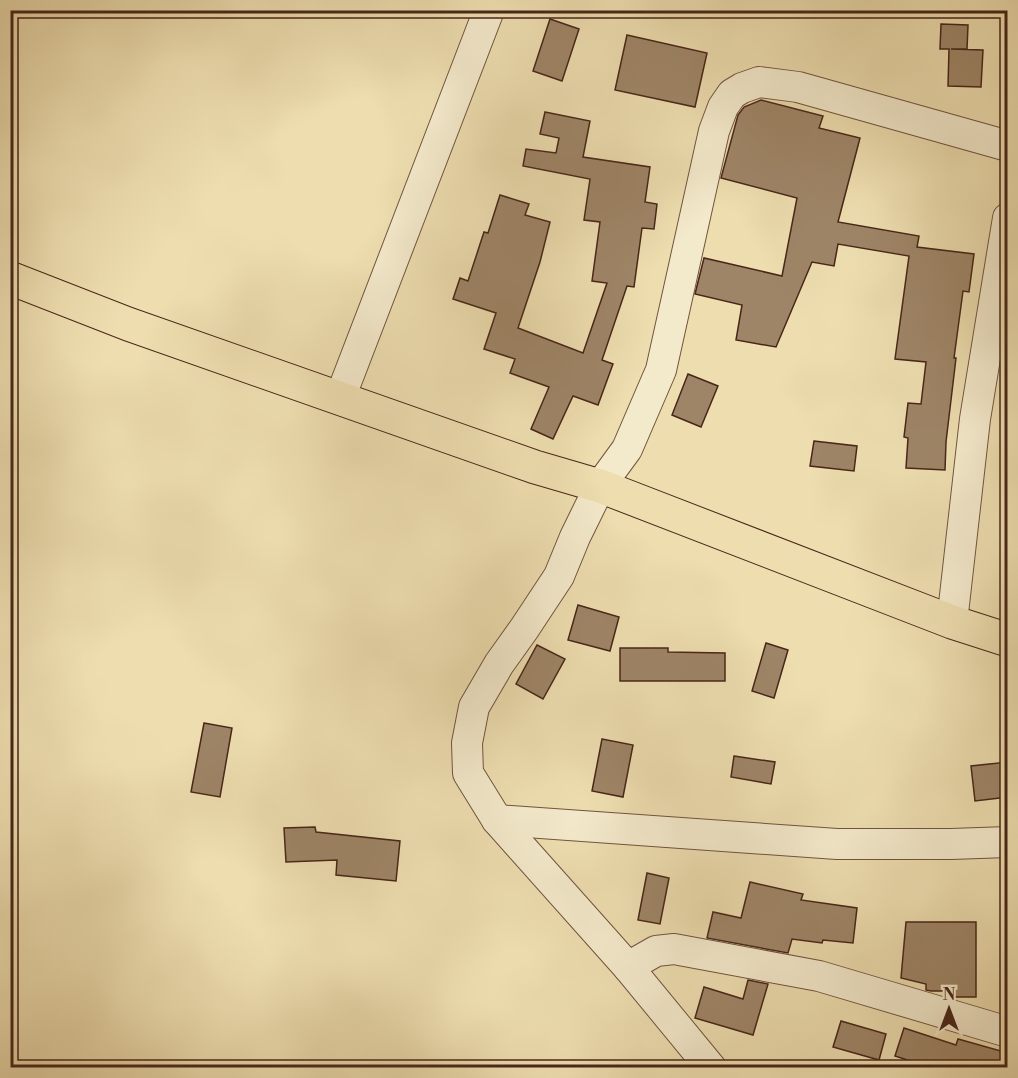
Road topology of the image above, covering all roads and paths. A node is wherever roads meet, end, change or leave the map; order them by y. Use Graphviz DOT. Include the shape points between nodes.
graph roads {
  1 [pos="489,10"];
  2 [pos="1008,146"];
  3 [pos="1008,218"];
  4 [pos="10,278"];
  5 [pos="340,399"];
  6 [pos="600,486"];
  7 [pos="952,622"];
  8 [pos="1008,639"];
  9 [pos="497,820"];
  10 [pos="1008,842"];
  11 [pos="628,967"];
  12 [pos="1008,1032"];
  13 [pos="711,1068"];
  1 -- 5 [label="street"];
  2 -- 6 [label="street" via="798,87 759,82 732,94 714,131 661,370 627,449"];
  3 -- 7 [label="street" via="975,419"];
  4 -- 5 [label="highway"];
  5 -- 6 [label="highway"];
  6 -- 7 [label="highway"];
  6 -- 9 [label="street" via="559,576 474,706 467,743 468,773"];
  7 -- 8 [label="highway"];
  9 -- 10 [label="street" via="837,844"];
  9 -- 11 [label="street"];
  11 -- 12 [label="street" via="656,951 674,949 819,976"];
  11 -- 13 [label="street"];
}
